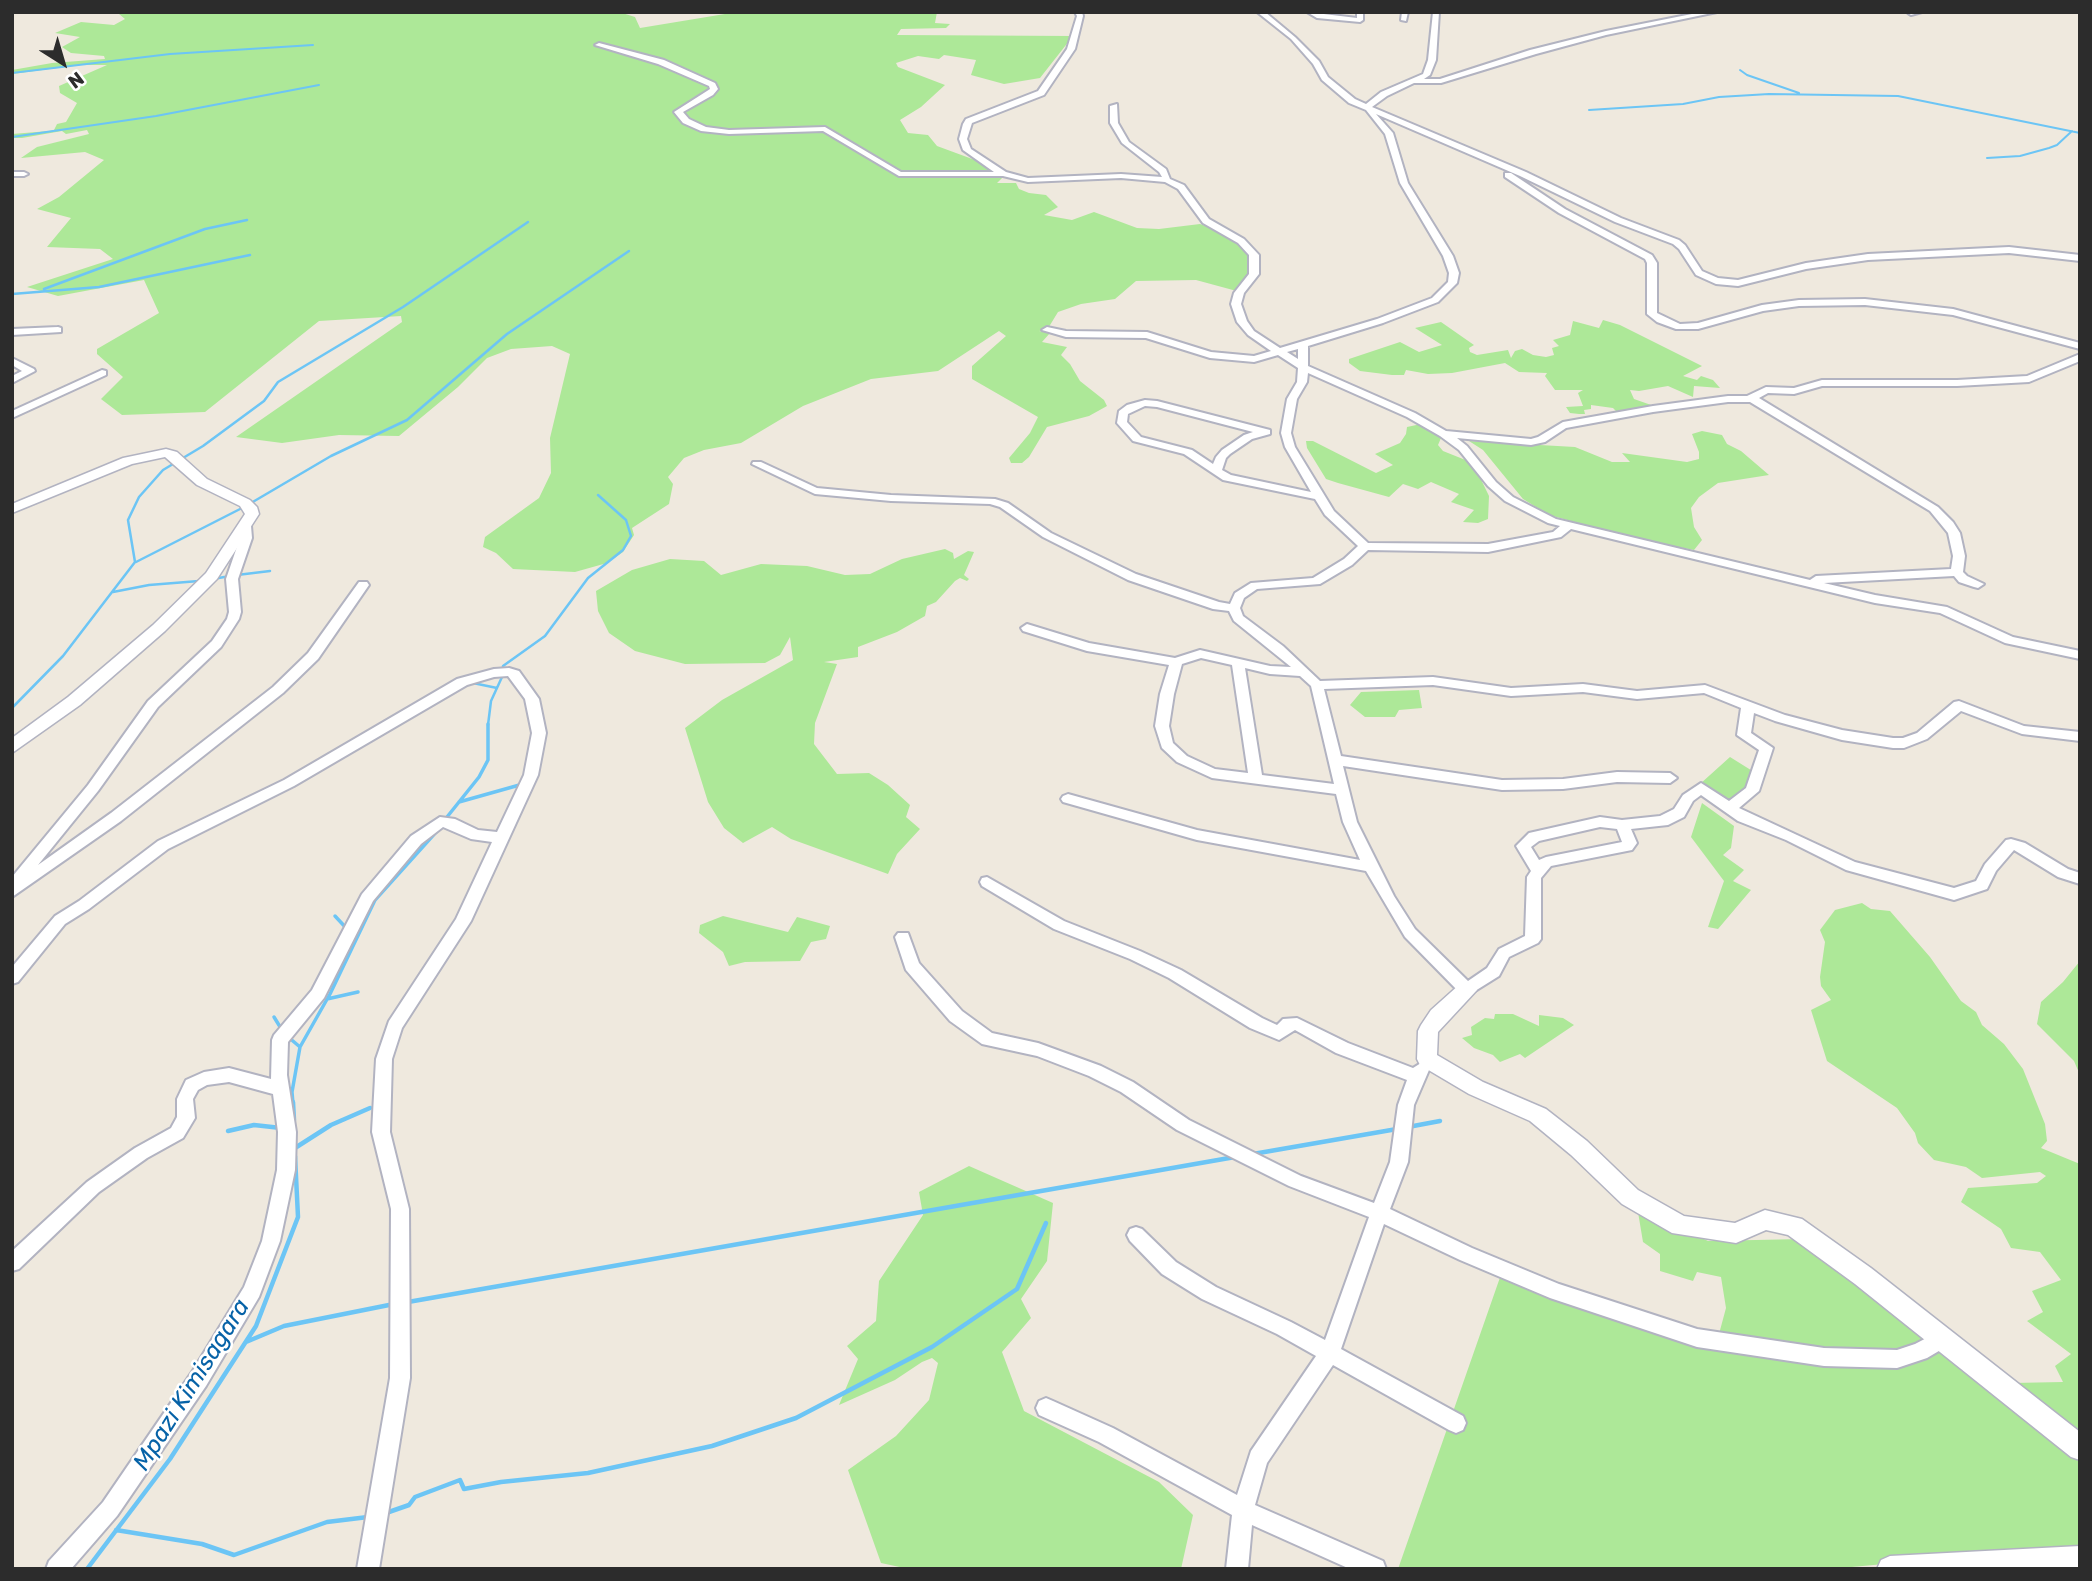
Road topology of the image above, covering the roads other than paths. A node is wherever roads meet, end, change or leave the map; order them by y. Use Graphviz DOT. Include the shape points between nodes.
graph roads {
  1 [pos="1078,12"];
  2 [pos="1259,12"];
  3 [pos="1310,12"];
  4 [pos="1360,12"];
  5 [pos="1436,12"];
  6 [pos="1714,12"];
  7 [pos="599,45"];
  8 [pos="1413,81"];
  9 [pos="1114,106"];
  10 [pos="1366,108"];
  11 [pos="1485,158"];
  12 [pos="12,174"];
  13 [pos="24,174"];
  14 [pos="1003,174"];
  15 [pos="1167,180"];
  16 [pos="2080,258"];
  17 [pos="58,330"];
  18 [pos="1047,330"];
  19 [pos="12,331"];
  20 [pos="1303,344"];
  21 [pos="2080,346"];
  22 [pos="1280,352"];
  23 [pos="2080,357"];
  24 [pos="12,361"];
  25 [pos="1303,367"];
  26 [pos="103,373"];
  27 [pos="12,380"];
  28 [pos="1751,398"];
  29 [pos="12,415"];
  30 [pos="1266,432"];
  31 [pos="1286,433"];
  32 [pos="1444,434"];
  33 [pos="757,464"];
  34 [pos="1217,470"];
  35 [pos="1321,497"];
  36 [pos="12,509"];
  37 [pos="245,526"];
  38 [pos="1568,526"];
  39 [pos="1365,546"];
  40 [pos="1957,572"];
  41 [pos="1800,580"];
  42 [pos="1978,584"];
  43 [pos="363,585"];
  44 [pos="1234,608"];
  45 [pos="1027,628"];
  46 [pos="2080,655"];
  47 [pos="1176,662"];
  48 [pos="1238,663"];
  49 [pos="1303,672"];
  50 [pos="1317,685"];
  51 [pos="1748,708"];
  52 [pos="2080,737"];
  53 [pos="12,747"];
  54 [pos="1336,760"];
  55 [pos="1670,778"];
  56 [pos="1256,780"];
  57 [pos="1343,790"];
  58 [pos="1068,799"];
  59 [pos="1729,808"];
  60 [pos="1622,825"];
  61 [pos="501,838"];
  62 [pos="1371,867"];
  63 [pos="1538,869"];
  64 [pos="2080,879"];
  65 [pos="987,882"];
  66 [pos="12,890"];
  67 [pos="903,937"];
  68 [pos="12,978"];
  69 [pos="1467,990"];
  70 [pos="1422,1068"];
  71 [pos="282,1089"];
  72 [pos="1379,1213"];
  73 [pos="1136,1235"];
  74 [pos="12,1263"];
  75 [pos="1942,1339"];
  76 [pos="1330,1353"];
  77 [pos="1046,1408"];
  78 [pos="1456,1423"];
  79 [pos="2080,1448"];
  80 [pos="1243,1510"];
  81 [pos="2080,1559"];
  82 [pos="57,1569"];
  83 [pos="368,1569"];
  84 [pos="1237,1569"];
  85 [pos="1376,1569"];
  86 [pos="1890,1569"];
  1 -- 14 [label="street" via="1071,49 1041,93 967,124 963,139 967,150"];
  2 -- 10 [label="street" via="1293,38 1341,93"];
  3 -- 4 [label="street" via="1360,20"];
  5 -- 8 [label="street" via="1430,69"];
  6 -- 8 [label="street" via="1606,33 1448,79"];
  7 -- 14 [label="street" via="676,67 712,86 709,93 678,112 694,126 729,132 816,128 829,131 899,174"];
  8 -- 10 [label="street"];
  9 -- 15 [label="street" via="1114,123 1126,143"];
  10 -- 11 [label="street"];
  10 -- 20 [label="street" via="1389,133 1404,183 1448,256 1454,272 1452,283 1435,300 1410,311"];
  11 -- 16 [label="street" via="1676,242 1699,273 1726,283 1868,257 2009,250"];
  11 -- 21 [label="street" via="1562,211 1648,257 1652,263 1652,314 1679,327 1698,327 1762,307 1865,302 1953,312"];
  12 -- 13 [label="street"];
  14 -- 15 [label="street" via="1020,180 1121,176"];
  15 -- 22 [label="street" via="1181,187 1206,221 1241,241 1254,255 1254,274 1236,304 1251,333"];
  17 -- 19 [label="street"];
  18 -- 22 [label="street" via="1147,335 1219,357 1254,359"];
  20 -- 22 [label="street"];
  20 -- 25 [label="street"];
  22 -- 25 [label="street"];
  23 -- 28 [label="street" via="2029,379 1822,383 1794,391 1766,390"];
  24 -- 27 [label="street" via="30,371"];
  25 -- 31 [label="street"];
  25 -- 32 [label="street"];
  26 -- 29 [label="street"];
  28 -- 32 [label="street" via="1563,425 1531,442"];
  28 -- 40 [label="street" via="1934,509 1954,533"];
  30 -- 31 [label="street"];
  30 -- 34 [label="street" via="1248,437 1226,452"];
  30 -- 34 [label="street" via="1157,404 1145,403 1124,413 1122,423 1137,439 1188,453"];
  31 -- 35 [label="street" via="1303,472"];
  32 -- 38 [label="street" via="1464,447 1509,499"];
  33 -- 44 [label="street" via="815,491 991,501 1132,577"];
  34 -- 35 [label="street" via="1240,482"];
  35 -- 39 [label="street" via="1338,523"];
  36 -- 37 [label="street" via="77,480 159,453 172,455 202,482 248,505 251,514"];
  37 -- 53 [label="street" via="208,580 159,628"];
  37 -- 66 [label="street" via="246,538 234,575 235,612 217,644 153,704"];
  38 -- 39 [label="street" via="1557,535 1488,548"];
  38 -- 41 [label="street"];
  39 -- 44 [label="street" via="1316,581 1255,586 1239,596"];
  40 -- 41 [label="street"];
  40 -- 42 [label="street"];
  41 -- 46 [label="street" via="1943,610 2018,643"];
  43 -- 66 [label="street" via="313,656 278,690 116,817"];
  44 -- 49 [label="street" via="1238,618"];
  45 -- 47 [label="street" via="1087,647"];
  47 -- 48 [label="street" via="1200,654"];
  47 -- 56 [label="street" via="1162,726 1167,745 1182,759 1212,774"];
  48 -- 49 [label="street"];
  48 -- 56 [label="street"];
  49 -- 50 [label="street"];
  50 -- 51 [label="street" via="1433,681 1511,692 1583,688 1637,695 1698,689"];
  50 -- 54 [label="street"];
  51 -- 52 [label="street" via="1842,735 1893,743 1922,736 1959,705 2022,730"];
  51 -- 59 [label="street" via="1744,735 1766,748 1752,791"];
  54 -- 55 [label="street" via="1502,785"];
  54 -- 57 [label="street"];
  56 -- 57 [label="street"];
  57 -- 62 [label="street" via="1350,822"];
  58 -- 62 [label="street" via="1198,835"];
  59 -- 60 [label="street" via="1702,788 1688,798 1679,813 1663,821"];
  59 -- 64 [label="street" via="1851,866 1954,894 1982,885 2011,844"];
  60 -- 63 [label="street" via="1628,846 1546,862"];
  60 -- 63 [label="street" via="1600,822 1526,841 1524,846"];
  61 -- 68 [label="street" via="531,775 538,733 532,699 520,679 503,673 467,680 443,691 289,783 163,845 60,920"];
  61 -- 71 [label="street" via="440,822 393,865 356,915 318,994 280,1040"];
  61 -- 83 [label="street" via="463,921 396,1026 384,1059 381,1132 400,1209 400,1378"];
  62 -- 69 [label="street" via="1410,933"];
  63 -- 69 [label="street" via="1533,939 1504,953 1493,972"];
  65 -- 70 [label="street" via="1059,925 1175,974 1279,1033 1297,1024 1342,1048"];
  67 -- 72 [label="street" via="912,967 956,1016 988,1039 1038,1049 1095,1071 1195,1131 1294,1181"];
  69 -- 70 [label="street" via="1428,1031"];
  70 -- 72 [label="street" via="1406,1105 1399,1162"];
  70 -- 75 [label="street" via="1538,1115 1630,1197 1680,1226 1736,1233 1765,1220 1794,1226"];
  71 -- 74 [label="street" via="229,1075 192,1084 185,1099 186,1118 177,1133 93,1187"];
  71 -- 82 [label="street" via="286,1170 271,1241 252,1291 199,1380 110,1509"];
  72 -- 75 [label="street" via="1514,1275 1697,1338 1824,1357 1896,1359"];
  72 -- 76 [label="street"];
  73 -- 76 [label="street" via="1169,1268 1209,1293"];
  75 -- 79 [label="street"];
  76 -- 78 [label="street"];
  76 -- 80 [label="street" via="1258,1458"];
  77 -- 80 [label="street" via="1106,1435"];
  80 -- 84 [label="street"];
  80 -- 85 [label="street"];
  81 -- 86 [label="street"];
}
